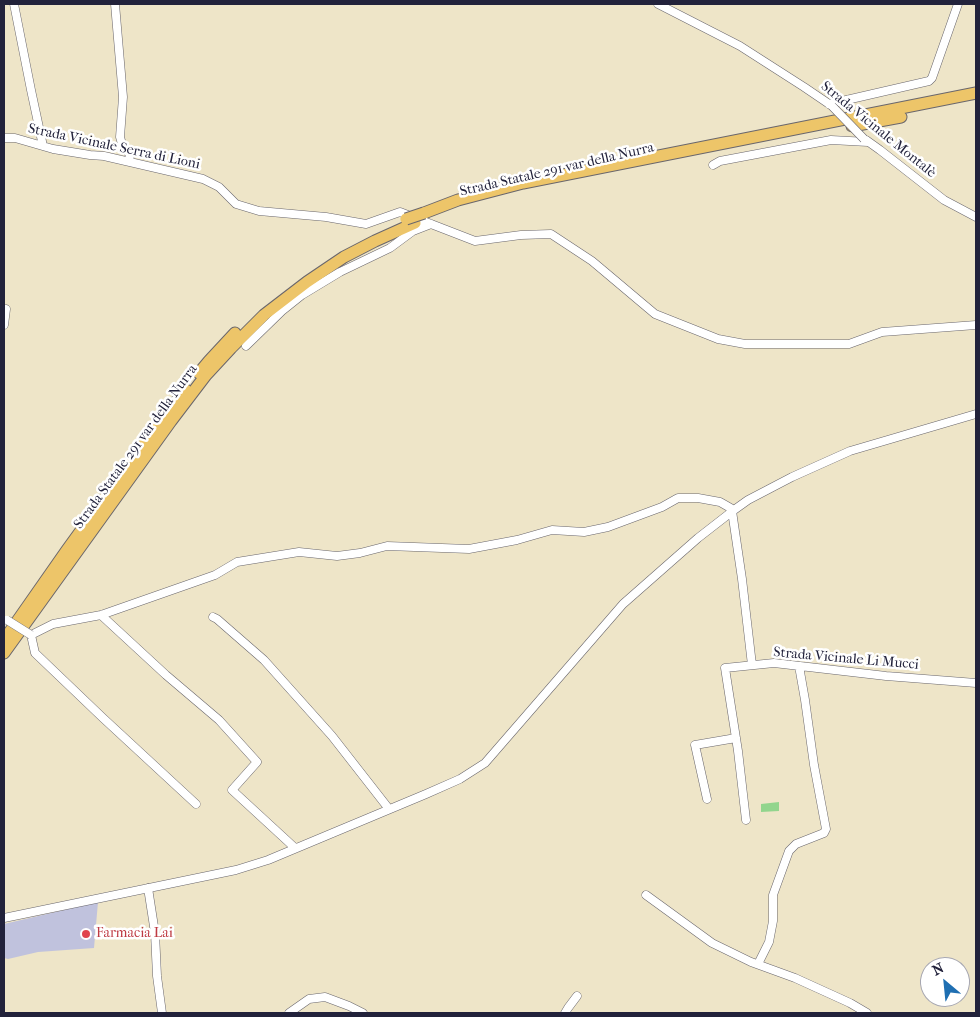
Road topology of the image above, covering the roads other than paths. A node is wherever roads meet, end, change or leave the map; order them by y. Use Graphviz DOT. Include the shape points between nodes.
graph roads {
  1 [pos="14,4"];
  2 [pos="116,4"];
  3 [pos="658,4"];
  4 [pos="958,4"];
  5 [pos="976,93"];
  6 [pos="976,100"];
  7 [pos="831,105"];
  8 [pos="4,138"];
  9 [pos="866,140"];
  10 [pos="44,146"];
  11 [pos="129,161"];
  12 [pos="713,165"];
  13 [pos="976,217"];
  14 [pos="428,218"];
  15 [pos="410,221"];
  16 [pos="6,308"];
  17 [pos="4,325"];
  18 [pos="976,325"];
  19 [pos="246,346"];
  20 [pos="976,414"];
  21 [pos="733,510"];
  22 [pos="100,615"];
  23 [pos="213,617"];
  24 [pos="5,619"];
  25 [pos="31,635"];
  26 [pos="4,640"];
  27 [pos="4,653"];
  28 [pos="752,665"];
  29 [pos="799,666"];
  30 [pos="976,683"];
  31 [pos="736,738"];
  32 [pos="707,800"];
  33 [pos="196,804"];
  34 [pos="389,809"];
  35 [pos="746,820"];
  36 [pos="295,848"];
  37 [pos="148,888"];
  38 [pos="646,895"];
  39 [pos="4,918"];
  40 [pos="758,964"];
  41 [pos="577,996"];
  42 [pos="162,1013"];
  43 [pos="289,1013"];
  44 [pos="363,1013"];
  45 [pos="565,1013"];
  46 [pos="867,1013"];
  1 -- 10 [label="street"];
  2 -- 11 [label="street" via="123,97 120,137 130,155"];
  3 -- 7 [label="street, Strada Vicinale Montalè" via="740,46"];
  4 -- 7 [label="street" via="929,81"];
  5 -- 14 [label="highway, Strada Statale 291 var della Nurra" via="524,183 458,200"];
  6 -- 14 [label="highway, Strada Statale 291 var della Nurra" via="542,186"];
  7 -- 9 [label="street, Strada Vicinale Montalè, bridge"];
  8 -- 10 [label="street, Strada Vicinale Serra di Lioni"];
  9 -- 12 [label="street" via="831,140"];
  9 -- 13 [label="street, Strada Vicinale Montalè" via="944,200"];
  10 -- 11 [label="street, Strada Vicinale Serra di Lioni"];
  11 -- 14 [label="street, Strada Vicinale Serra di Lioni" via="203,179 218,187 236,204 259,211 366,224 400,212"];
  14 -- 15 [label="highway, Strada Statale 291 var della Nurra, bridge"];
  14 -- 18 [label="street, Strada Vicinale Serra di Lioni" via="475,241 552,234 592,261 655,314 718,338 745,344 849,344 882,332"];
  14 -- 19 [label="street" via="390,248 302,295"];
  15 -- 26 [label="highway, Strada Statale 291 var della Nurra" via="344,249 303,277 264,306 209,360 164,416"];
  15 -- 27 [label="highway, Strada Statale 291 var della Nurra" via="307,282 264,315 231,348 171,421"];
  16 -- 17 [label="street"];
  20 -- 21 [label="street" via="850,451 792,477"];
  21 -- 22 [label="street" via="720,502 678,498 608,527 584,532 552,530 469,549 388,546 336,556 290,553 237,562 215,575"];
  21 -- 28 [label="street"];
  21 -- 34 [label="street" via="623,604 485,762 460,779"];
  22 -- 25 [label="street" via="53,624"];
  22 -- 36 [label="street" via="219,720 257,762 232,790"];
  23 -- 34 [label="street" via="264,660 332,736"];
  24 -- 25 [label="street, bridge"];
  25 -- 33 [label="street" via="35,653"];
  28 -- 29 [label="street, Strada Vicinale Li Mucci"];
  28 -- 31 [label="street, Strada Vicinale Li Mucci" via="725,668"];
  29 -- 30 [label="street, Strada Vicinale Li Mucci"];
  29 -- 40 [label="street" via="826,829 789,851 773,896 769,942"];
  31 -- 32 [label="street" via="696,745"];
  31 -- 35 [label="street, Strada Vicinale Li Mucci"];
  34 -- 36 [label="street"];
  36 -- 37 [label="street" via="236,870"];
  37 -- 39 [label="street"];
  37 -- 42 [label="street"];
  38 -- 40 [label="street" via="712,943"];
  40 -- 46 [label="street"];
  41 -- 45 [label="street"];
  43 -- 44 [label="street" via="309,999 324,997"];
}
